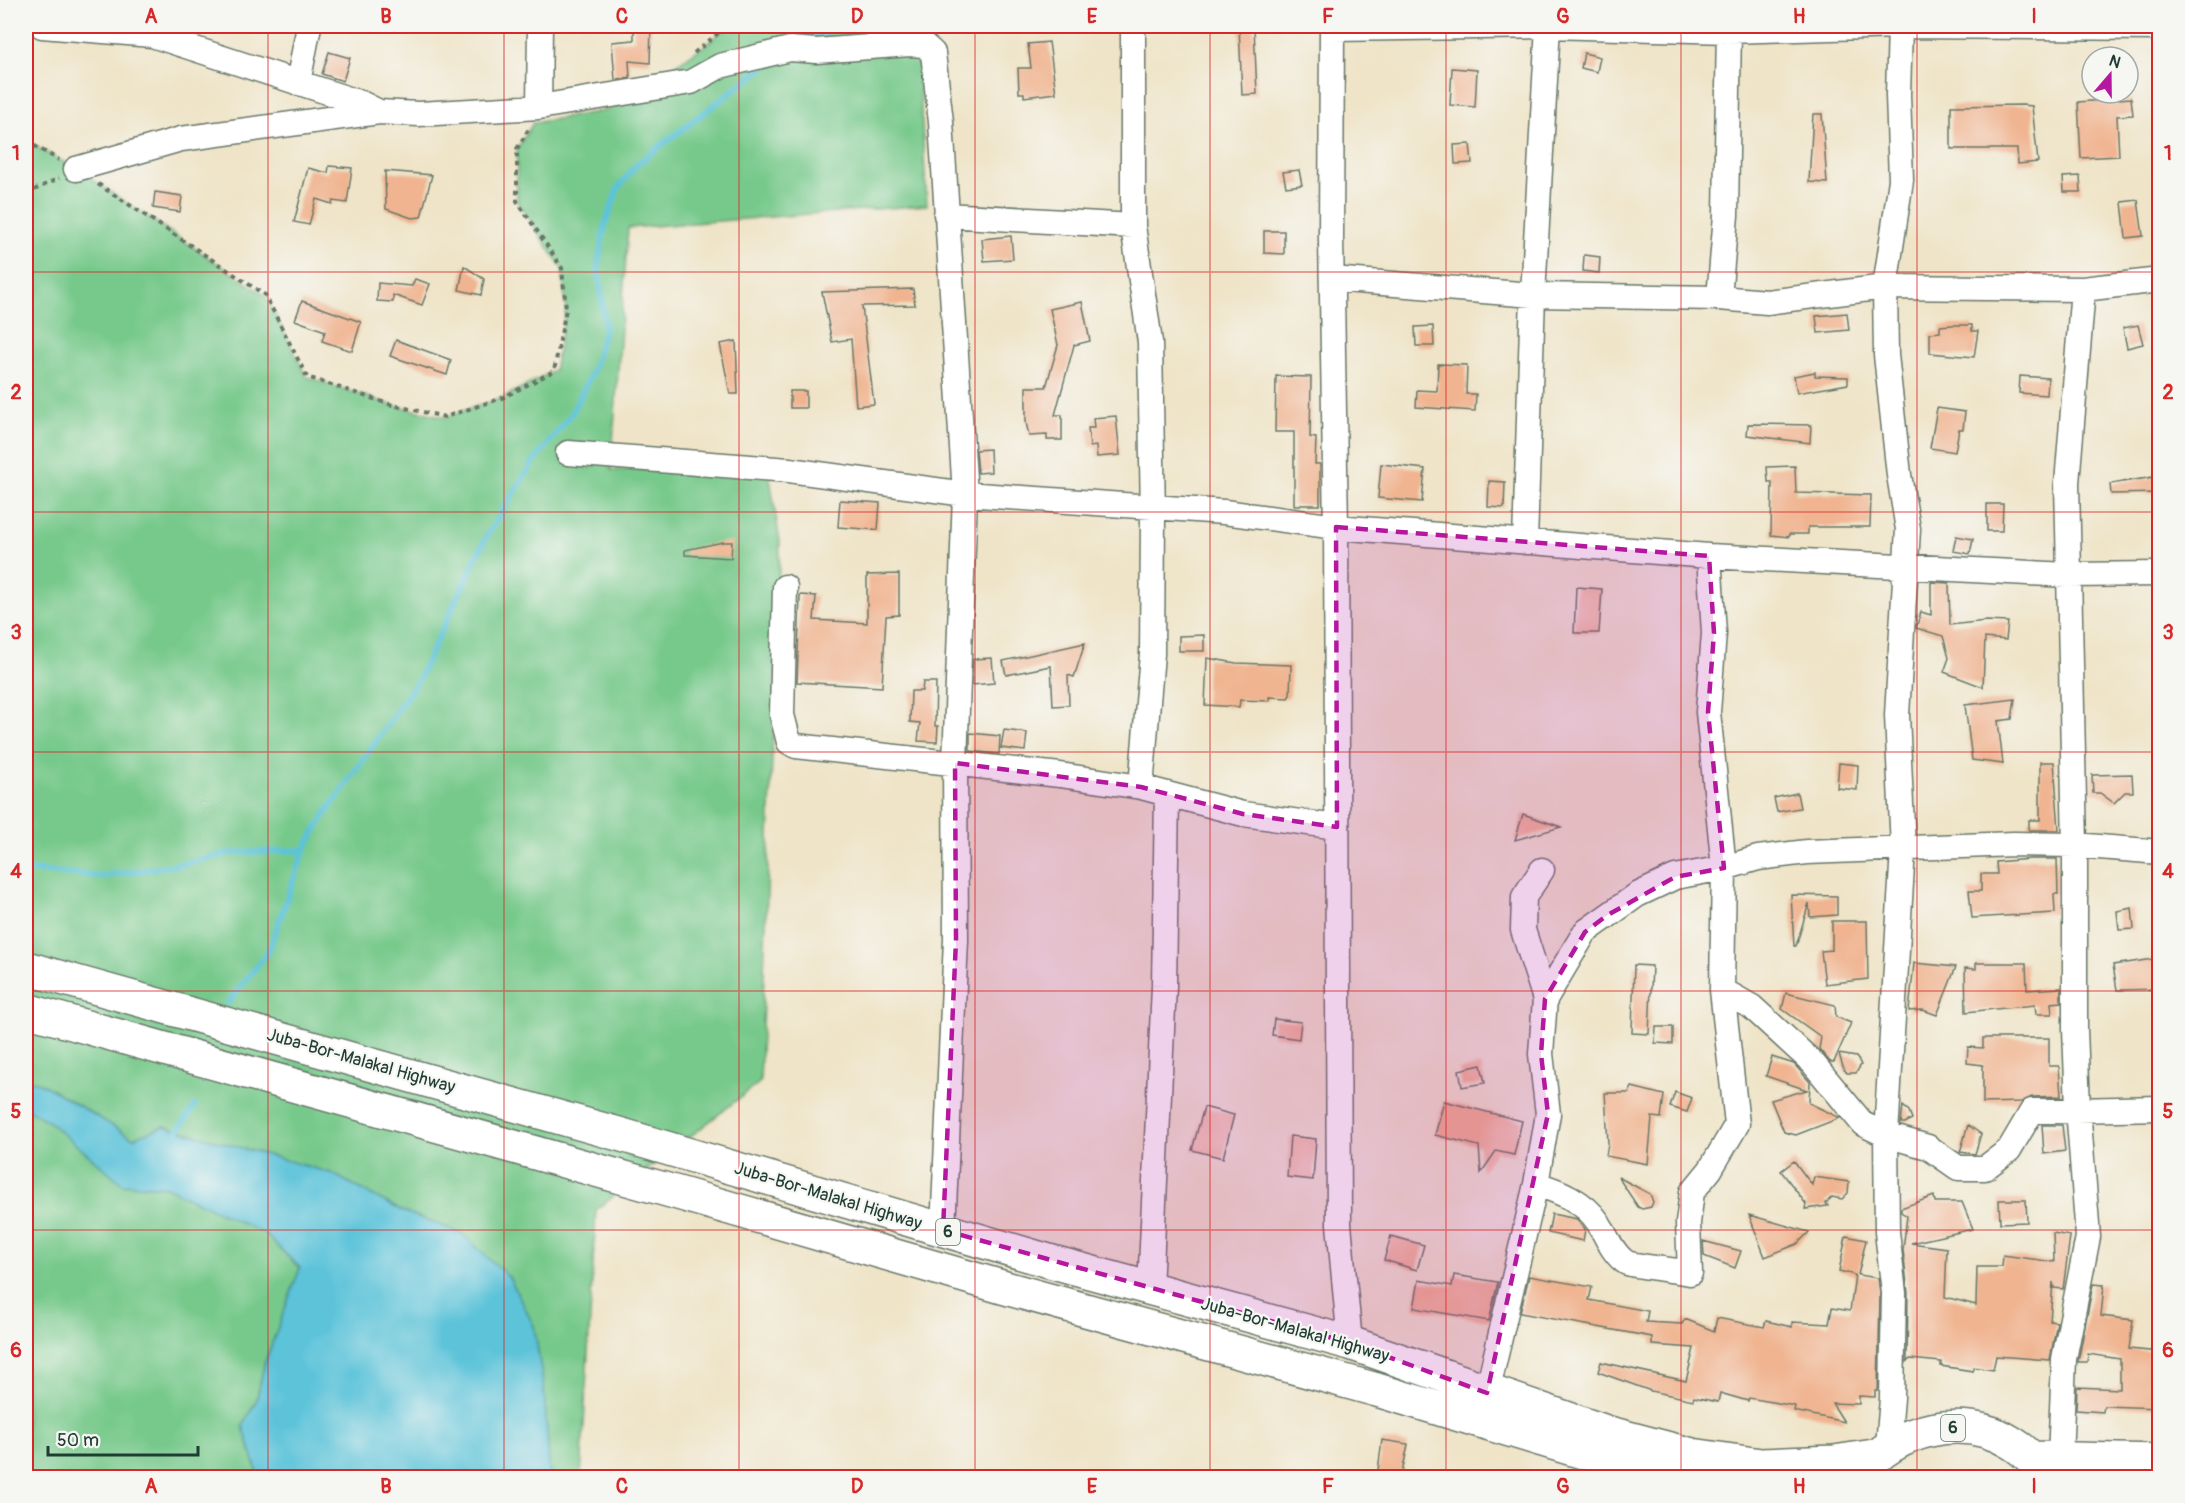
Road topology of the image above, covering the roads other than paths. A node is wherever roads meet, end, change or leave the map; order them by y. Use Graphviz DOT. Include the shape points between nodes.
graph roads {
  1 [pos="42,26"];
  2 [pos="309,26"];
  3 [pos="540,26"];
  4 [pos="1133,26"];
  5 [pos="1548,26"];
  6 [pos="1900,26"];
  7 [pos="1332,27"];
  8 [pos="86,28"];
  9 [pos="1729,28"];
  10 [pos="2160,28"];
  11 [pos="298,83"];
  12 [pos="380,112"];
  13 [pos="536,115"];
  14 [pos="76,169"];
  15 [pos="946,215"];
  16 [pos="1133,226"];
  17 [pos="1332,279"];
  18 [pos="2160,280"];
  19 [pos="1885,287"];
  20 [pos="2083,289"];
  21 [pos="1533,295"];
  22 [pos="1719,298"];
  23 [pos="568,453"];
  24 [pos="965,494"];
  25 [pos="1153,507"];
  26 [pos="1336,527"];
  27 [pos="1525,542"];
  28 [pos="1709,556"];
  29 [pos="1907,568"];
  30 [pos="2160,574"];
  31 [pos="2067,575"];
  32 [pos="785,587"];
  33 [pos="955,763"];
  34 [pos="1141,787"];
  35 [pos="1167,795"];
  36 [pos="1337,827"];
  37 [pos="2075,845"];
  38 [pos="1903,849"];
  39 [pos="2160,852"];
  40 [pos="1724,868"];
  41 [pos="1542,870"];
  42 [pos="26,968"];
  43 [pos="1722,990"];
  44 [pos="1545,999"];
  45 [pos="26,1010"];
  46 [pos="2078,1108"];
  47 [pos="2160,1108"];
  48 [pos="1886,1135"];
  49 [pos="1536,1184"];
  50 [pos="943,1230"];
  51 [pos="1150,1289"];
  52 [pos="1350,1343"];
  53 [pos="1487,1393"];
  54 [pos="1873,1460"];
  55 [pos="2160,1461"];
  56 [pos="2048,1465"];
  57 [pos="1669,1478"];
  1 -- 8 [label="street"];
  2 -- 11 [label="street"];
  3 -- 13 [label="street"];
  4 -- 16 [label="street"];
  5 -- 7 [label="street"];
  5 -- 9 [label="street"];
  5 -- 21 [label="street"];
  6 -- 9 [label="street"];
  6 -- 10 [label="street"];
  6 -- 19 [label="street" via="1901,180"];
  7 -- 17 [label="street"];
  8 -- 11 [label="street" via="152,35"];
  9 -- 22 [label="street" via="1726,215"];
  11 -- 12 [label="street"];
  12 -- 13 [label="street"];
  12 -- 14 [label="street" via="181,139"];
  13 -- 15 [label="street" via="692,82 720,66 790,49 924,45 933,53"];
  15 -- 16 [label="street"];
  15 -- 24 [label="street"];
  16 -- 25 [label="street" via="1150,342"];
  17 -- 21 [label="street"];
  17 -- 26 [label="street"];
  18 -- 20 [label="street"];
  19 -- 20 [label="street"];
  19 -- 22 [label="street" via="1767,302"];
  19 -- 29 [label="street" via="1886,355 1908,529"];
  20 -- 31 [label="street" via="2067,483"];
  21 -- 22 [label="street"];
  21 -- 27 [label="street"];
  23 -- 24 [label="street" via="789,470"];
  24 -- 25 [label="street"];
  24 -- 33 [label="street"];
  25 -- 26 [label="street"];
  25 -- 34 [label="street" via="1152,654"];
  26 -- 27 [label="street"];
  26 -- 36 [label="street"];
  27 -- 28 [label="street"];
  28 -- 29 [label="street"];
  28 -- 40 [label="street" via="1714,633 1708,712"];
  29 -- 31 [label="street"];
  29 -- 38 [label="street" via="1897,715"];
  30 -- 31 [label="street"];
  31 -- 37 [label="street"];
  32 -- 33 [label="street" via="782,716 789,742 807,748"];
  33 -- 34 [label="street"];
  33 -- 50 [label="street" via="956,940"];
  34 -- 35 [label="street"];
  35 -- 36 [label="street" via="1243,814"];
  35 -- 51 [label="street" via="1164,986"];
  36 -- 52 [label="street" via="1339,1224"];
  37 -- 38 [label="street"];
  37 -- 39 [label="street"];
  37 -- 46 [label="street"];
  38 -- 40 [label="street" via="1807,852 1758,858"];
  38 -- 48 [label="street"];
  40 -- 43 [label="street"];
  40 -- 44 [label="street" via="1675,877 1637,895 1606,916 1585,932"];
  41 -- 44 [label="street" via="1524,897 1523,930"];
  42 -- 50 [label="highway, Juba-Bor-Malakal Highway / 6" via="622,1135"];
  43 -- 48 [label="street" via="1752,1007 1812,1062 1863,1124"];
  43 -- 49 [label="street" via="1737,1124 1692,1192 1688,1222 1690,1273 1629,1265 1618,1255 1596,1219 1565,1193"];
  44 -- 49 [label="street" via="1541,1054 1548,1114"];
  45 -- 57 [label="highway, Juba-Bor-Malakal Highway / 6" via="1377,1390"];
  46 -- 47 [label="street"];
  46 -- 48 [label="street" via="2032,1111 2009,1150 1985,1168 1958,1168 1928,1147"];
  46 -- 56 [label="street" via="2088,1237"];
  48 -- 54 [label="street" via="1887,1232 1894,1293 1892,1398"];
  49 -- 53 [label="street"];
  50 -- 51 [label="highway, Juba-Bor-Malakal Highway / 6"];
  51 -- 52 [label="highway, Juba-Bor-Malakal Highway / 6"];
  52 -- 53 [label="highway, Juba-Bor-Malakal Highway / 6"];
  53 -- 54 [label="highway, Juba-Bor-Malakal Highway / 6" via="1692,1455 1761,1465"];
  54 -- 56 [label="highway, Juba-Bor-Malakal Highway / 6" via="1909,1435 1960,1427 1986,1431"];
  55 -- 56 [label="highway"];
}
